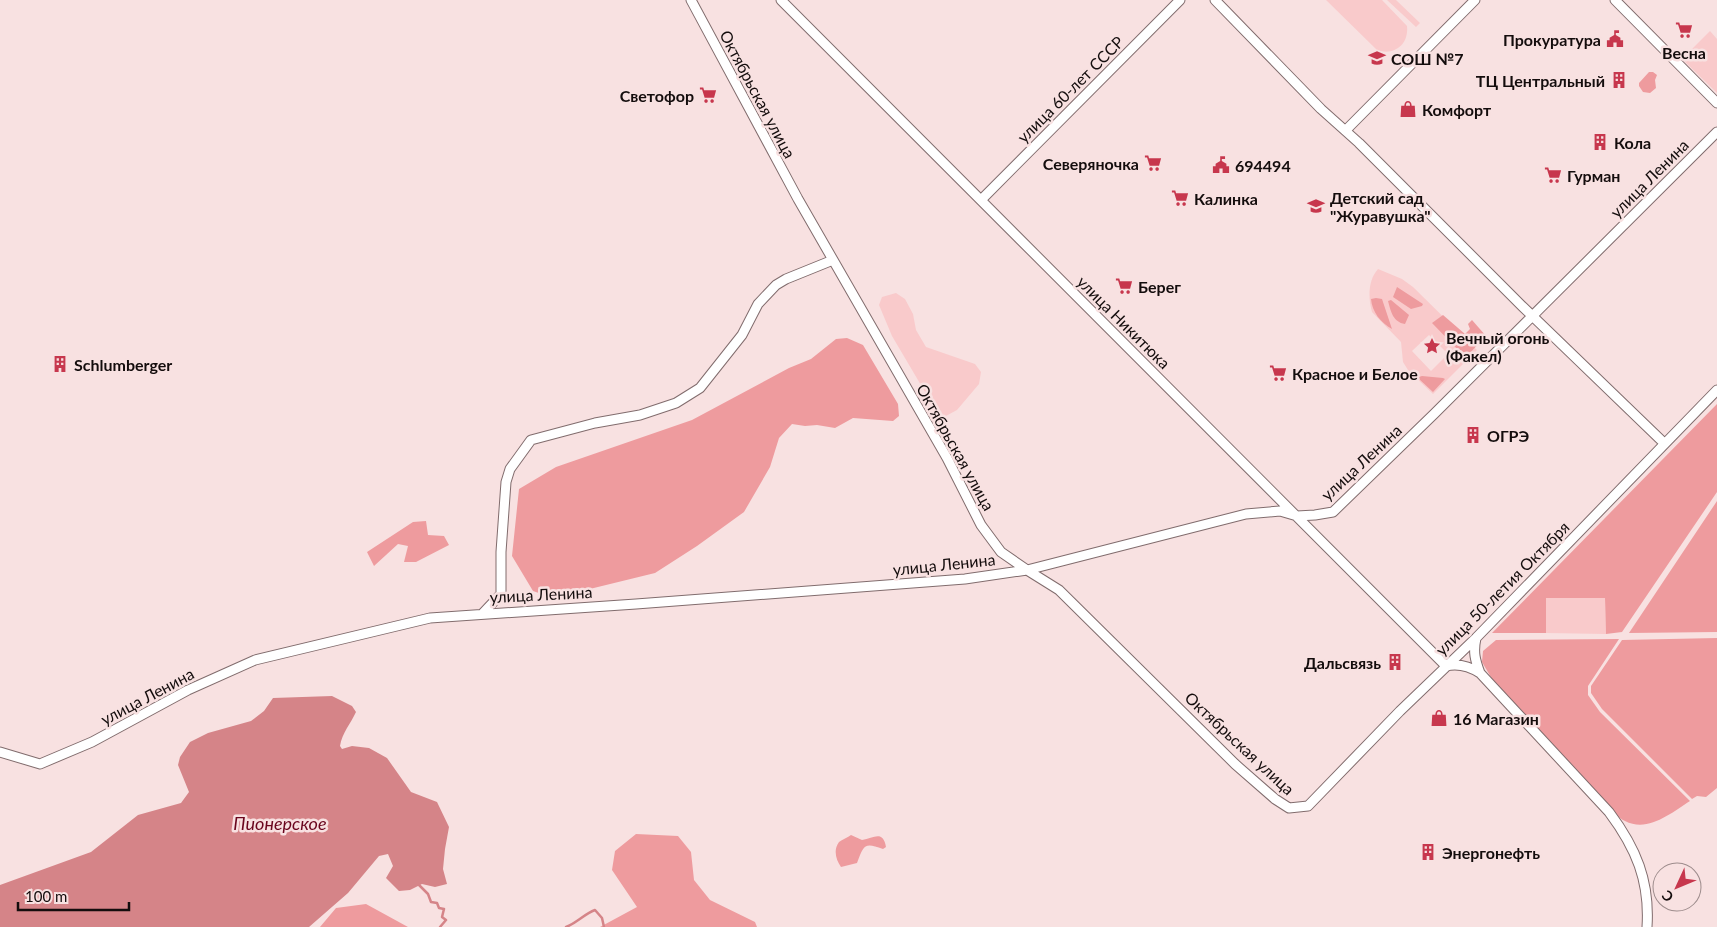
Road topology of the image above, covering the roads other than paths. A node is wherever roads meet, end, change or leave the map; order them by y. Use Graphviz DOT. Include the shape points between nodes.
graph roads {
  1 [pos="691,0"];
  2 [pos="781,0"];
  3 [pos="1215,0"];
  4 [pos="1475,0"];
  5 [pos="1615,0"];
  6 [pos="1173,2"];
  7 [pos="1717,103"];
  8 [pos="1346,130"];
  9 [pos="1717,132"];
  10 [pos="981,200"];
  11 [pos="833,260"];
  12 [pos="1532,316"];
  13 [pos="1717,390"];
  14 [pos="1664,443"];
  15 [pos="1297,516"];
  16 [pos="1027,570"];
  17 [pos="501,594"];
  18 [pos="512,611"];
  19 [pos="483,613"];
  20 [pos="1476,638"];
  21 [pos="1446,666"];
  22 [pos="1480,673"];
  23 [pos="0,752"];
  24 [pos="1308,806"];
  25 [pos="1646,927"];
  1 -- 11 [label="street, Октябрьская улица"];
  2 -- 10 [label="street, улица Никитюка"];
  3 -- 8 [label="street" via="1321,109"];
  4 -- 8 [label="street"];
  5 -- 7 [label="street"];
  6 -- 10 [label="street, улица 60-лет СССР"];
  8 -- 12 [label="street"];
  9 -- 12 [label="street, улица Ленина"];
  10 -- 15 [label="street, улица Никитюка"];
  11 -- 16 [label="street, Октябрьская улица" via="947,458 981,525 1001,552"];
  11 -- 17 [label="street" via="776,285 758,304 742,335 700,388 676,403 640,415 531,440 510,469 506,482"];
  12 -- 14 [label="street"];
  12 -- 15 [label="street, улица Ленина" via="1333,512"];
  13 -- 14 [label="street, улица 50-летия Октября"];
  14 -- 20 [label="street, улица 50-летия Октября"];
  15 -- 16 [label="street, улица Ленина" via="1280,511 1246,514"];
  15 -- 21 [label="street, улица Никитюка"];
  16 -- 18 [label="street, улица Ленина" via="965,579"];
  16 -- 24 [label="street, Октябрьская улица" via="1060,590 1235,764 1275,799 1289,808"];
  17 -- 18 [label="street"];
  17 -- 19 [label="street"];
  18 -- 19 [label="street, улица Ленина"];
  19 -- 23 [label="street, улица Ленина" via="430,618 255,660 188,690 92,742 40,764"];
  20 -- 21 [label="street, улица 50-летия Октября"];
  20 -- 22 [label="street" via="1475,661"];
  21 -- 22 [label="street" via="1470,667"];
  21 -- 24 [label="street, улица 50-летия Октября"];
  22 -- 25 [label="street" via="1620,827 1636,854 1644,882"];
}
